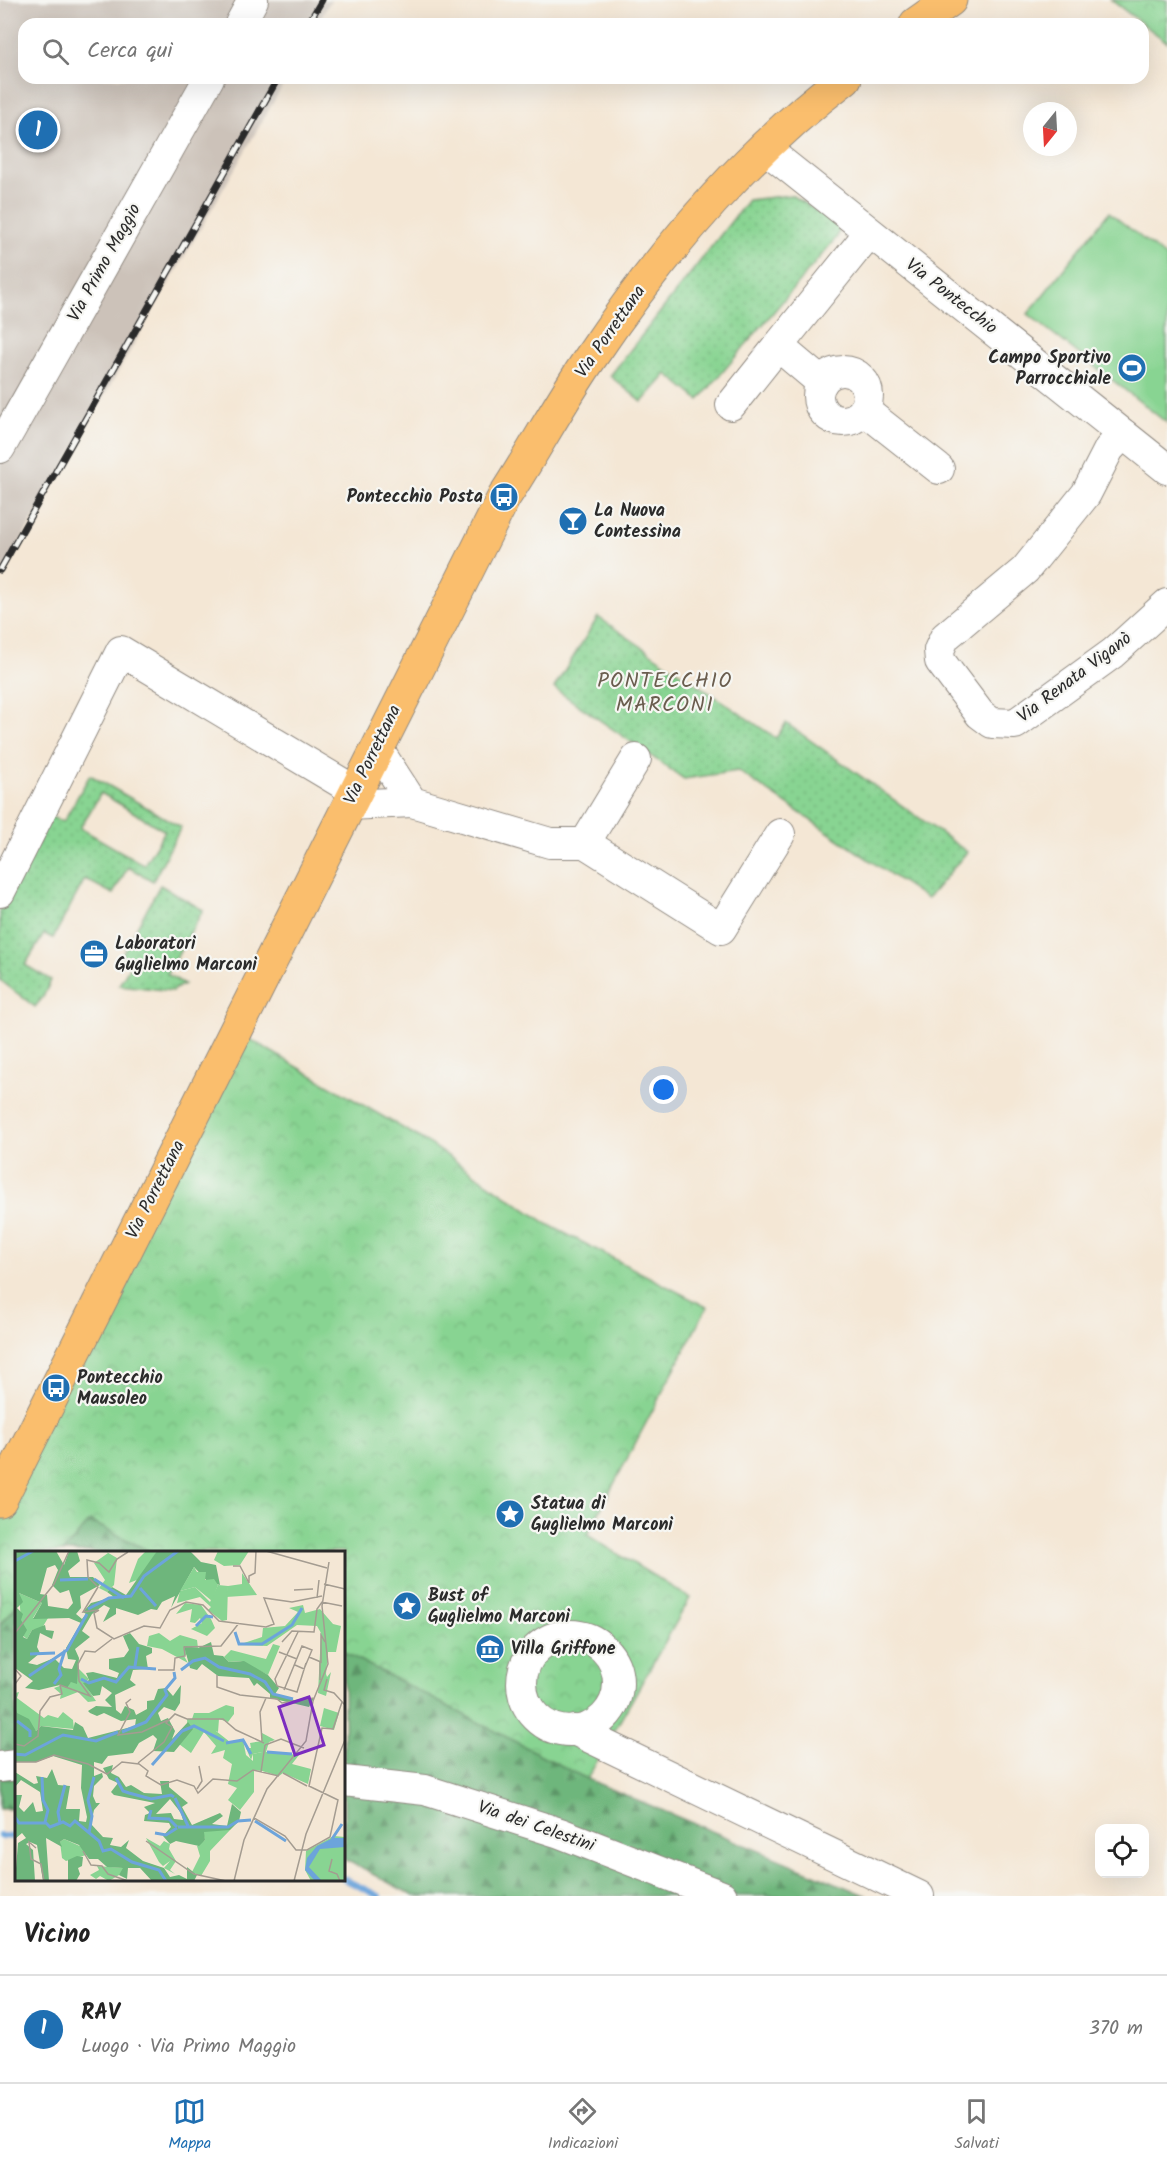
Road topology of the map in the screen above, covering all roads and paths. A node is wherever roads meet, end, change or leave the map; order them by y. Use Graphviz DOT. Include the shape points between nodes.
graph roads {
  1 [pos="253,0"];
  2 [pos="950,0"];
  3 [pos="243,18"];
  4 [pos="924,18"];
  5 [pos="206,84"];
  6 [pos="837,84"];
  7 [pos="763,147"];
  8 [pos="869,233"];
  9 [pos="778,346"];
  10 [pos="731,405"];
  11 [pos="1122,434"];
  12 [pos="0,448"];
  13 [pos="939,469"];
  14 [pos="1167,469"];
  15 [pos="1167,604"];
  16 [pos="377,748"];
  17 [pos="636,759"];
  18 [pos="352,798"];
  19 [pos="412,802"];
  20 [pos="780,834"];
  21 [pos="585,843"];
  22 [pos="0,892"];
  23 [pos="0,1500"];
  24 [pos="613,1705"];
  25 [pos="574,1730"];
  26 [pos="618,1753"];
  27 [pos="15,1765"];
  28 [pos="0,1767"];
  29 [pos="345,1781"];
  30 [pos="722,1896"];
  31 [pos="919,1896"];
  1 -- 3 [label="street"];
  2 -- 4 [label="main road"];
  5 -- 12 [label="street, Via Primo Maggio"];
  6 -- 7 [label="main road, Via Porrettana"];
  7 -- 8 [label="street, Via Pontecchio"];
  7 -- 16 [label="main road, Via Porrettana" via="673,246 590,357 504,497"];
  8 -- 9 [label="street"];
  8 -- 11 [label="street, Via Pontecchio"];
  9 -- 10 [label="street"];
  9 -- 13 [label="street" via="822,383 830,374 840,371 862,378 868,388 864,410"];
  11 -- 14 [label="street, Via Pontecchio"];
  11 -- 15 [label="street, Via Renata Viganò" via="1109,449 1086,494 1025,570 945,637 939,650 940,661 980,714 992,723 1015,724 1113,653"];
  16 -- 18 [label="main road, Via Porrettana"];
  16 -- 19 [label="street"];
  17 -- 21 [label="street"];
  18 -- 19 [label="street"];
  18 -- 22 [label="street" via="122,651"];
  18 -- 23 [label="main road, Via Porrettana"];
  19 -- 21 [label="street" via="550,843"];
  20 -- 21 [label="street" via="721,929"];
  24 -- 25 [label="street" via="590,1727"];
  24 -- 25 [label="street" via="618,1690 617,1673 602,1647 589,1638 574,1635 544,1642 525,1666 524,1697 543,1722 558,1729"];
  24 -- 26 [label="street" via="610,1732"];
  25 -- 26 [label="street"];
  26 -- 31 [label="street"];
  27 -- 28 [label="street"];
  29 -- 30 [label="street, Via dei Celestini" via="425,1790 560,1833"];
}
